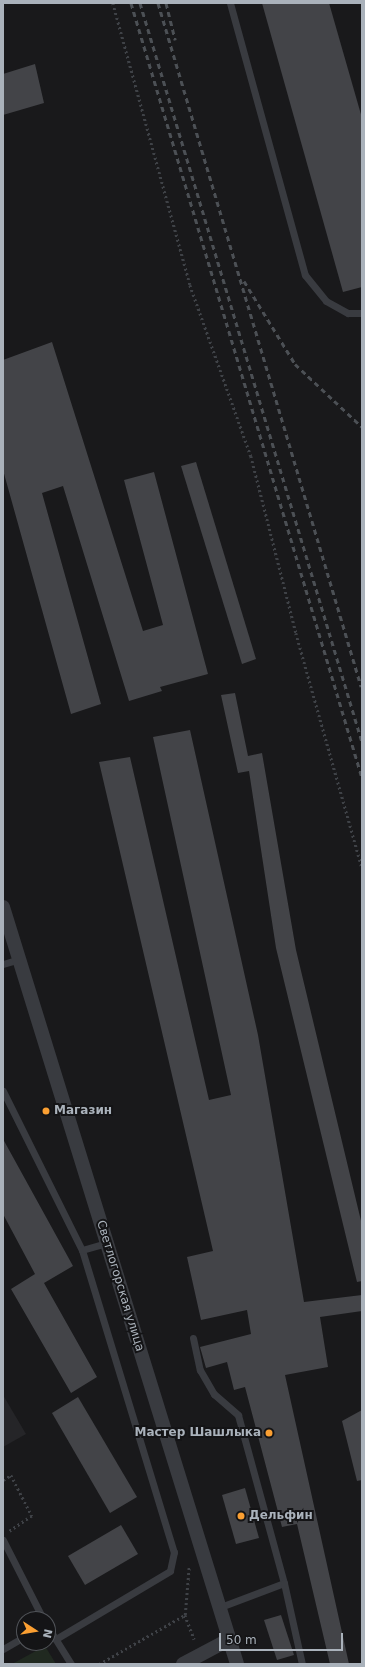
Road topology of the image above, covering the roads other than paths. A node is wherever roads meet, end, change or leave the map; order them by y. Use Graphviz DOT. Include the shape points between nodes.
graph roads {
  1 [pos="230,3"];
  2 [pos="362,313"];
  3 [pos="3,907"];
  4 [pos="19,959"];
  5 [pos="3,964"];
  6 [pos="3,1091"];
  7 [pos="106,1243"];
  8 [pos="82,1250"];
  9 [pos="193,1338"];
  10 [pos="3,1540"];
  11 [pos="284,1583"];
  12 [pos="220,1607"];
  13 [pos="39,1611"];
  14 [pos="56,1639"];
  15 [pos="230,1639"];
  16 [pos="16,1642"];
  17 [pos="3,1649"];
  18 [pos="71,1664"];
  19 [pos="183,1664"];
  20 [pos="237,1664"];
  21 [pos="302,1664"];
  1 -- 2 [label="lane" via="305,275 326,301 348,313"];
  3 -- 4 [label="street, Светлогорская улица"];
  4 -- 5 [label="lane"];
  4 -- 7 [label="street, Светлогорская улица"];
  6 -- 8 [label="lane"];
  7 -- 8 [label="lane"];
  7 -- 12 [label="street, Светлогорская улица"];
  8 -- 14 [label="lane" via="174,1552 170,1571"];
  9 -- 11 [label="lane" via="200,1370 214,1394 238,1415"];
  10 -- 13 [label="lane"];
  11 -- 12 [label="lane"];
  11 -- 21 [label="lane"];
  12 -- 15 [label="street, Светлогорская улица"];
  14 -- 18 [label="lane"];
  15 -- 19 [label="street"];
  15 -- 20 [label="street, Светлогорская улица"];
  16 -- 17 [label="lane"];
}
